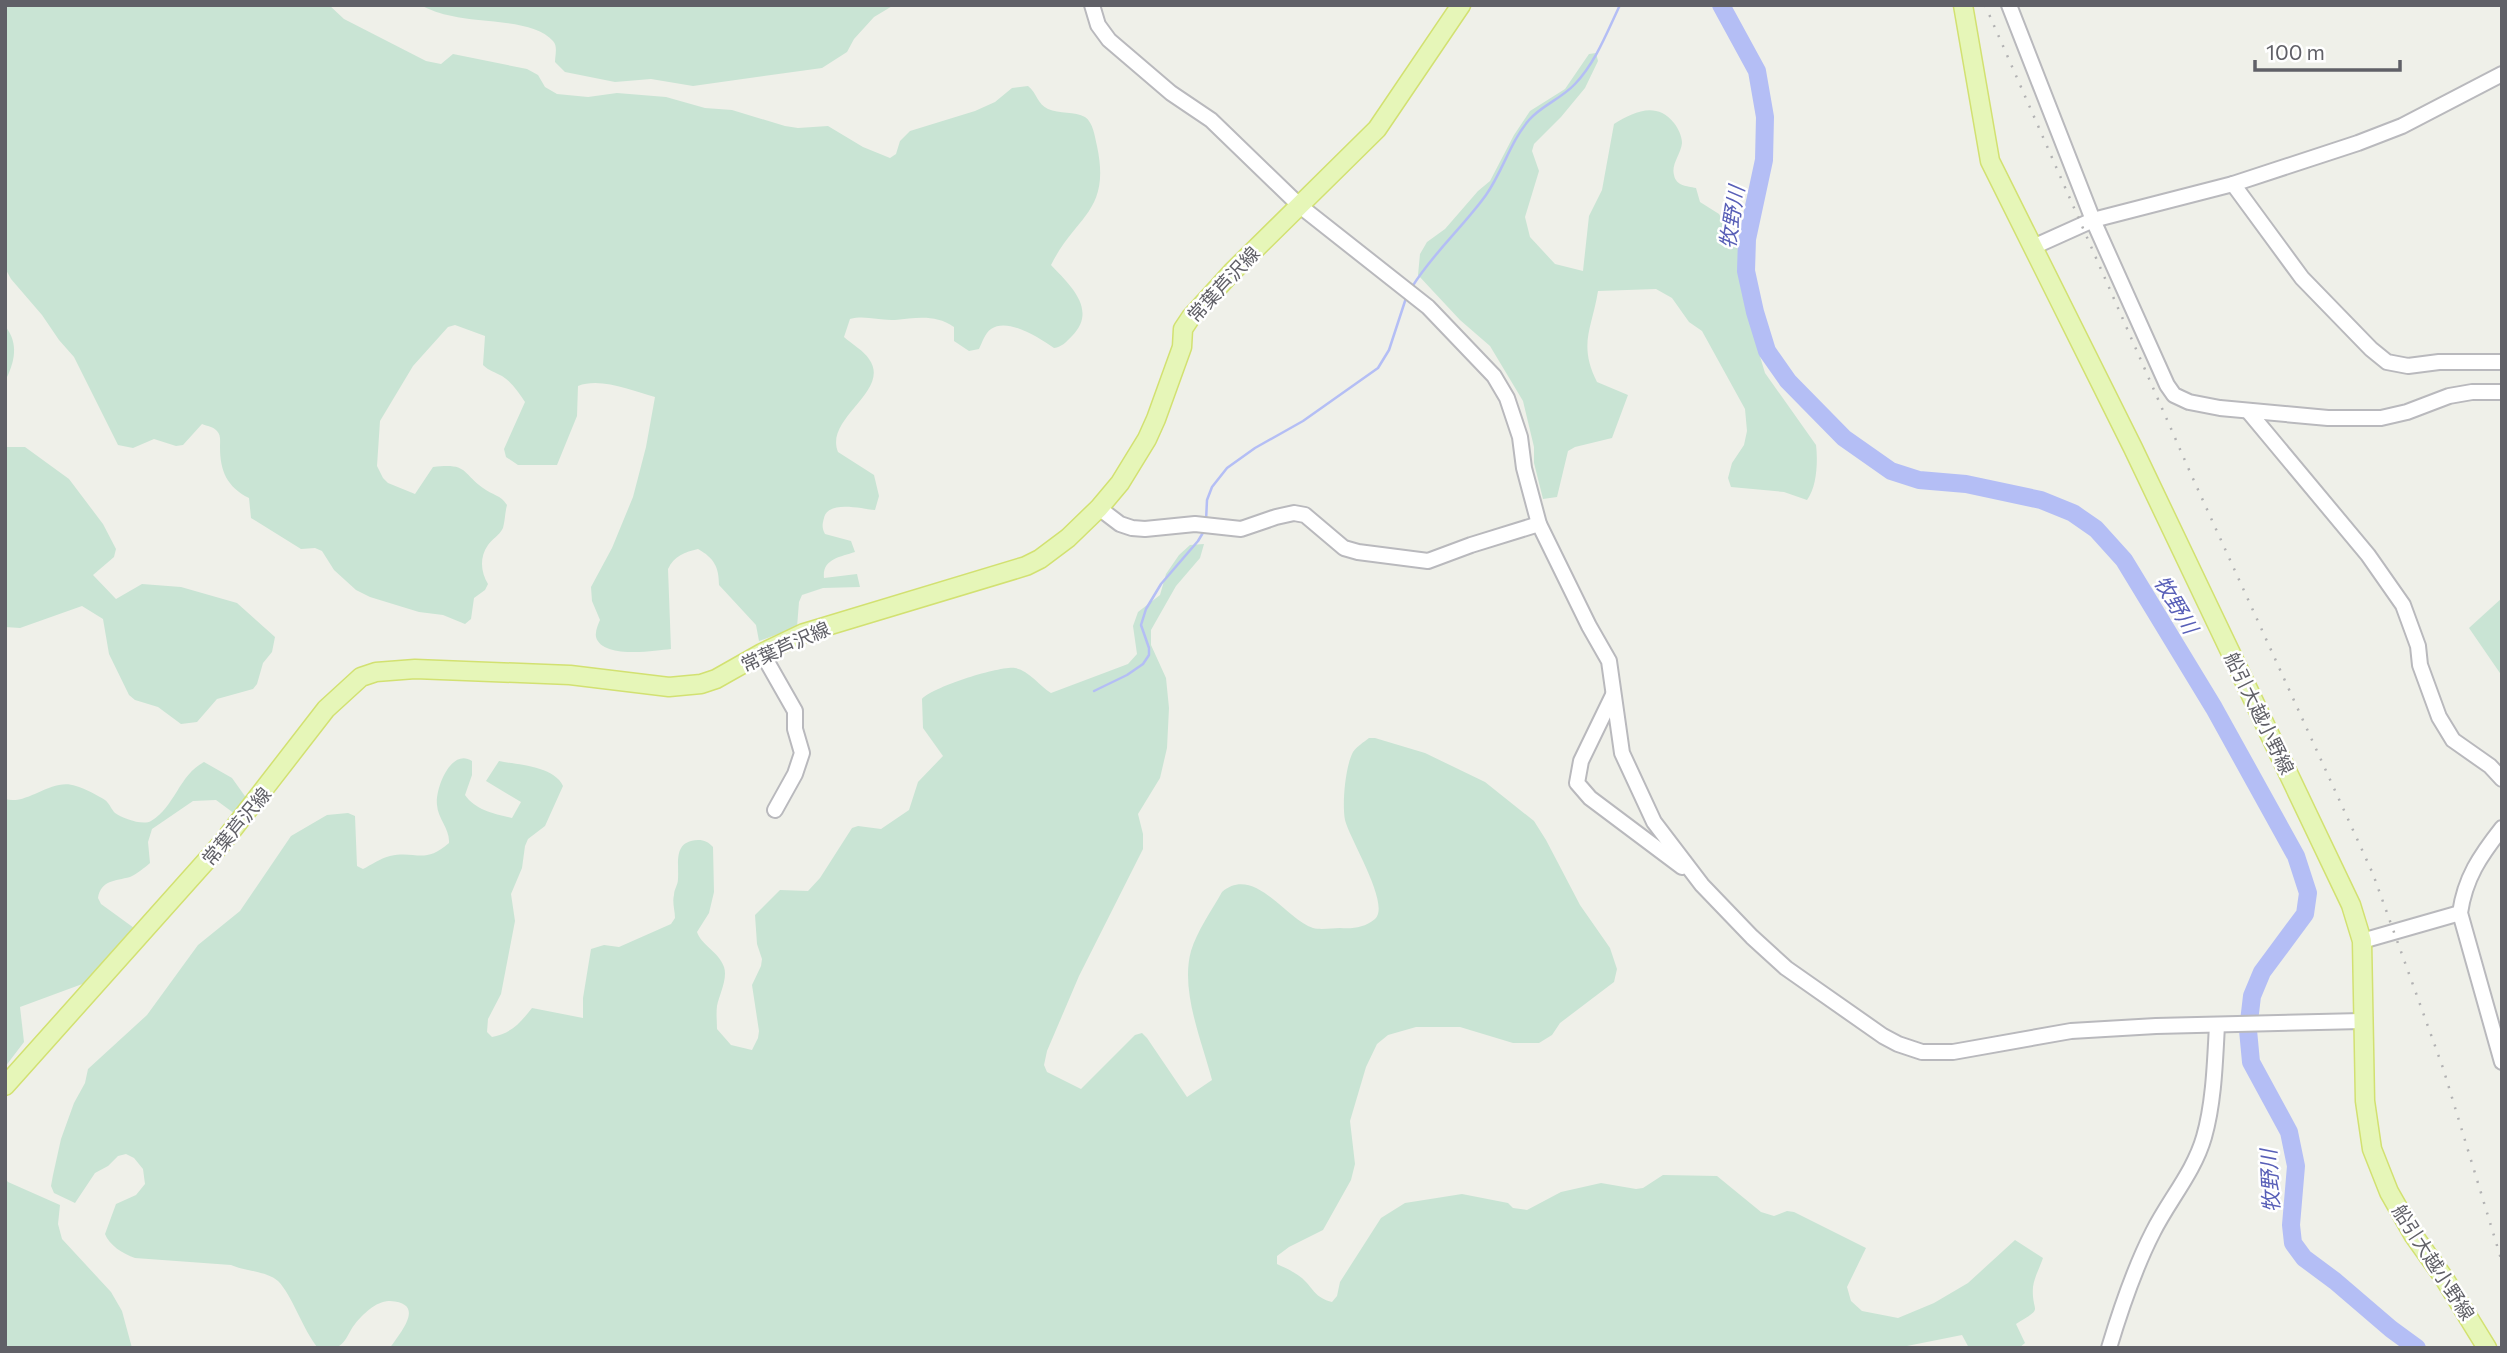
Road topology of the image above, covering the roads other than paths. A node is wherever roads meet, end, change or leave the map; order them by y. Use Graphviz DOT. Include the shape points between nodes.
graph roads {
  1 [pos="1092,5"];
  2 [pos="1461,5"];
  3 [pos="1963,5"];
  4 [pos="2009,5"];
  5 [pos="2502,74"];
  6 [pos="2233,184"];
  7 [pos="1300,206"];
  8 [pos="2094,220"];
  9 [pos="2033,247"];
  10 [pos="2502,362"];
  11 [pos="2502,392"];
  12 [pos="2248,411"];
  13 [pos="1099,508"];
  14 [pos="1539,524"];
  15 [pos="762,653"];
  16 [pos="1613,695"];
  17 [pos="2502,779"];
  18 [pos="775,810"];
  19 [pos="2502,828"];
  20 [pos="1697,878"];
  21 [pos="2460,913"];
  22 [pos="2362,941"];
  23 [pos="2362,1021"];
  24 [pos="2217,1025"];
  25 [pos="2502,1062"];
  26 [pos="5,1086"];
  27 [pos="2109,1348"];
  28 [pos="2487,1348"];
  1 -- 7 [label="street" via="1109,40 1211,120"];
  2 -- 7 [label="main road, 常葉芦沢線" via="1377,129"];
  3 -- 9 [label="main road, 船引大越小野線" via="1990,161"];
  4 -- 8 [label="street"];
  5 -- 6 [label="street" via="2402,126"];
  6 -- 8 [label="street"];
  6 -- 10 [label="street" via="2302,278 2388,362 2408,366"];
  7 -- 13 [label="main road, 常葉芦沢線" via="1232,272 1183,329 1182,347 1147,439"];
  7 -- 14 [label="street" via="1428,307 1494,376 1521,437"];
  8 -- 9 [label="street"];
  8 -- 12 [label="street" via="2174,395 2189,402"];
  9 -- 22 [label="main road, 船引大越小野線" via="2271,734 2351,905"];
  11 -- 12 [label="street" via="2449,396 2381,418"];
  12 -- 17 [label="street" via="2368,555 2403,605 2434,704 2453,740"];
  13 -- 14 [label="street" via="1119,524 1144,529 1195,524 1241,529 1294,513 1305,515 1344,548 1428,561"];
  13 -- 15 [label="main road, 常葉芦沢線" via="1056,548 1026,566 835,623"];
  14 -- 16 [label="street" via="1609,661"];
  15 -- 18 [label="street" via="794,711 802,753"];
  15 -- 26 [label="main road, 常葉芦沢線" via="716,679 669,687 570,675 397,669 360,677 326,709 223,842"];
  16 -- 20 [label="street" via="1627,765 1654,822"];
  16 -- 20 [label="street" via="1581,761 1577,783 1590,798"];
  19 -- 21 [label="street" via="2469,875"];
  20 -- 24 [label="street" via="1786,968 1883,1036 1922,1052 1953,1052 2071,1031"];
  21 -- 22 [label="street"];
  21 -- 25 [label="street"];
  22 -- 23 [label="main road, 船引大越小野線"];
  23 -- 24 [label="street"];
  23 -- 28 [label="main road, 船引大越小野線" via="2372,1149 2414,1236"];
  24 -- 27 [label="street" via="2204,1137 2139,1262"];
}
